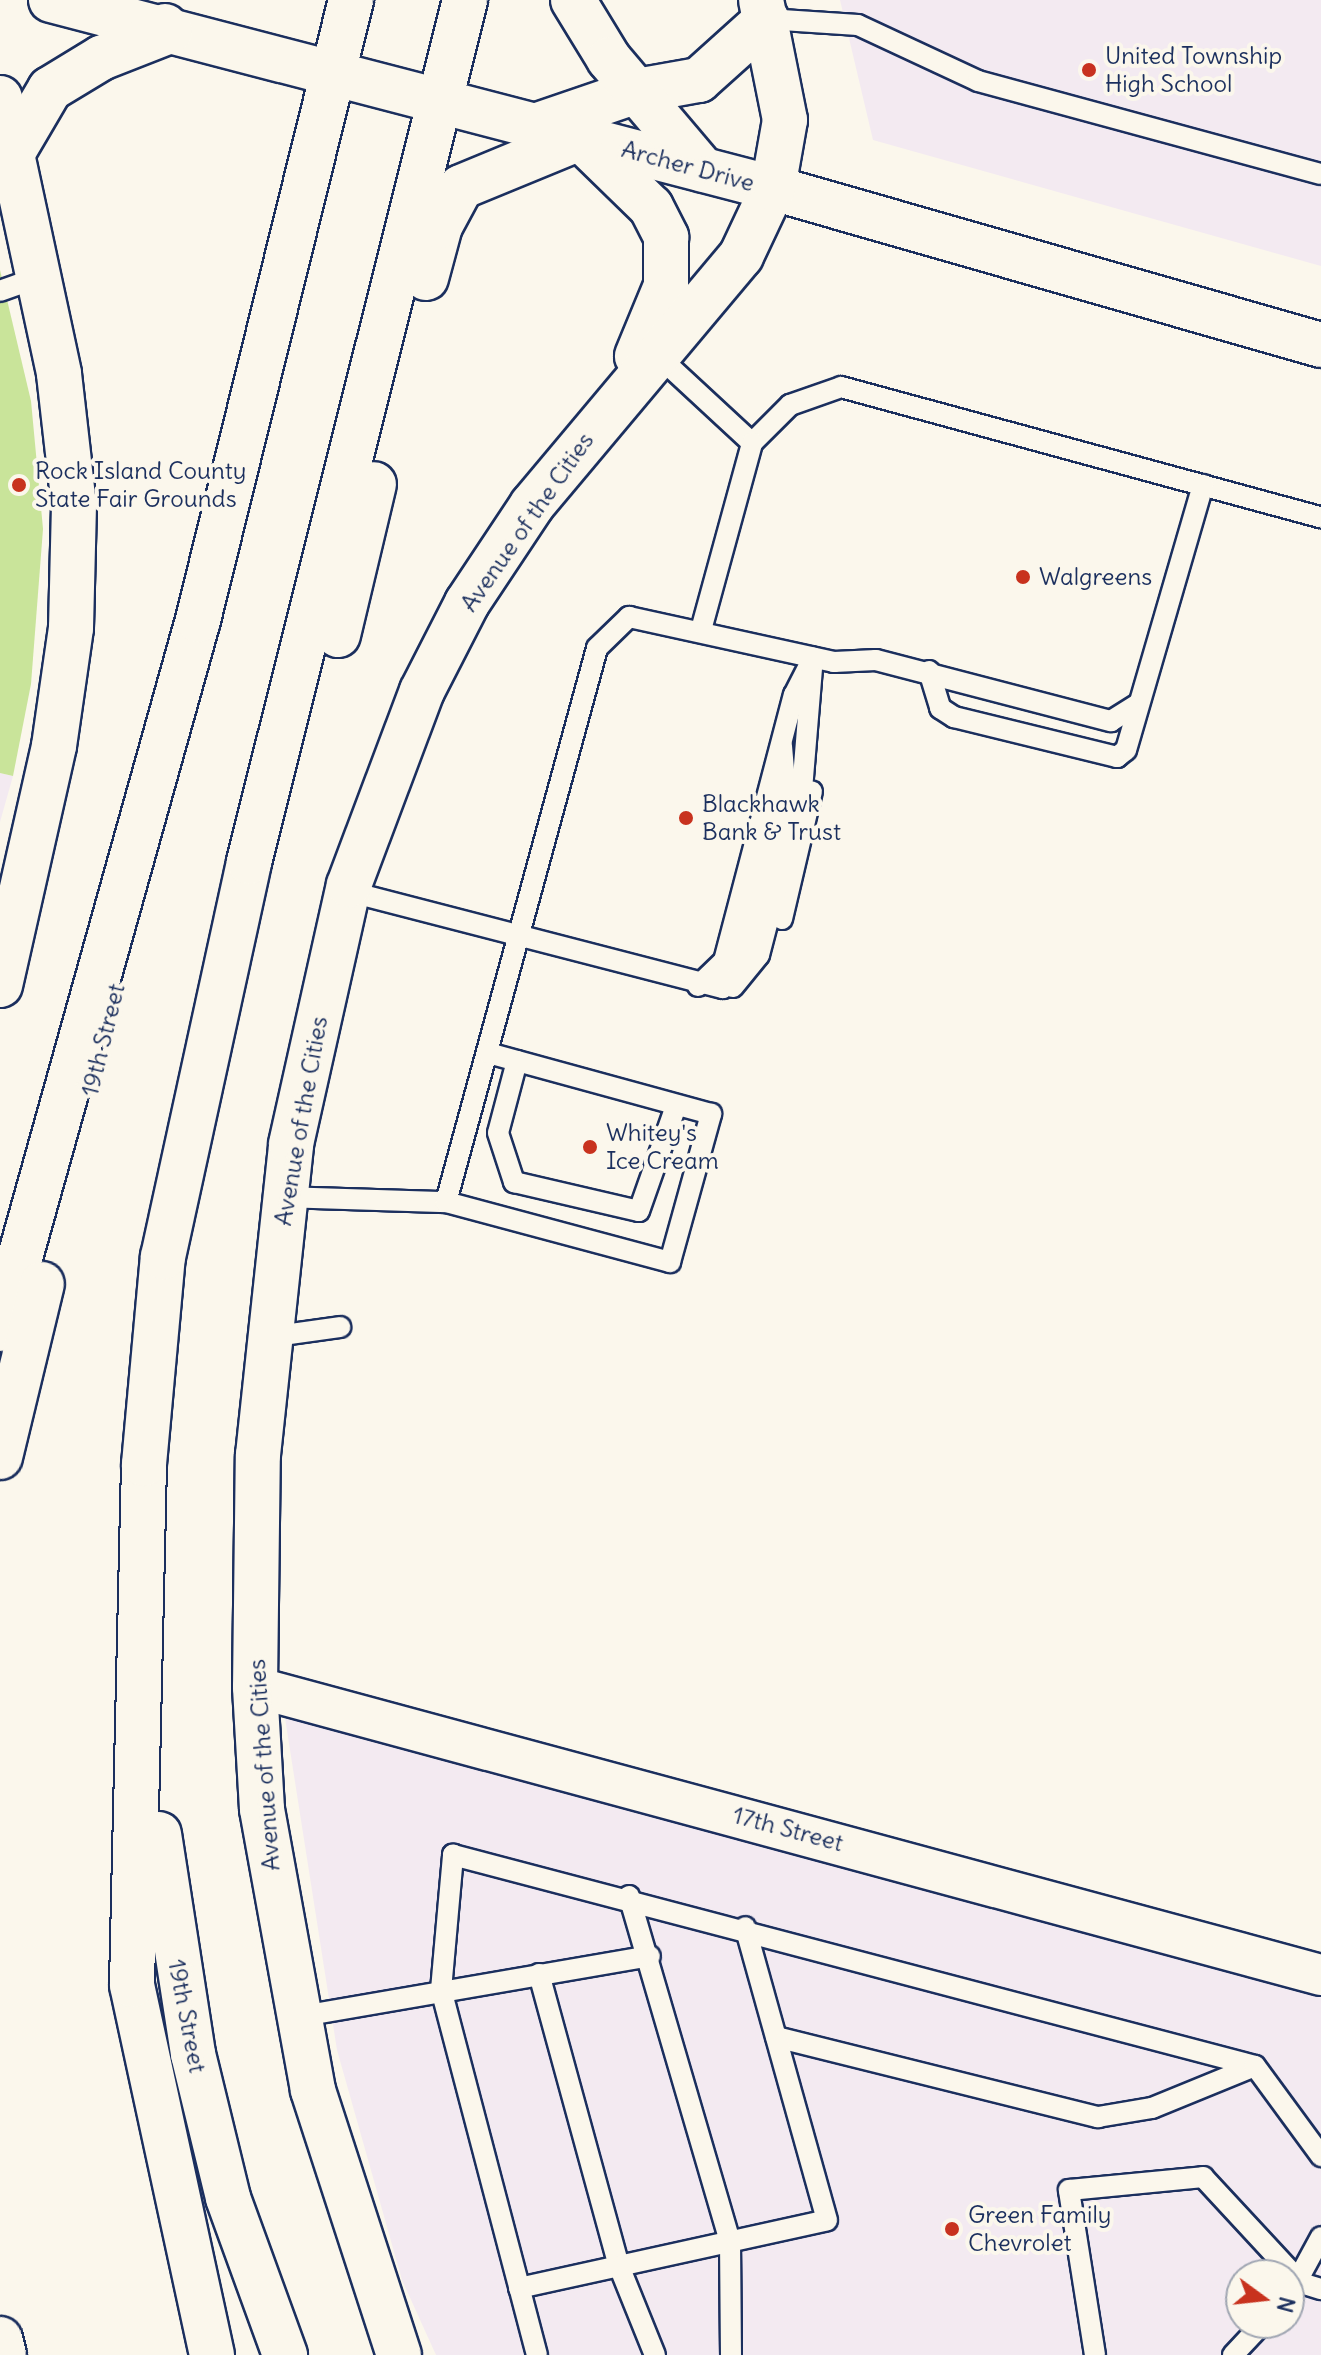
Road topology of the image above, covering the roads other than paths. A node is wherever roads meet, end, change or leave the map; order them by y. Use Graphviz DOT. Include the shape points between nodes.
graph roads {
  1 [pos="51,0"];
  2 [pos="351,0"];
  3 [pos="465,0"];
  4 [pos="573,0"];
  5 [pos="764,9"];
  6 [pos="157,16"];
  7 [pos="333,75"];
  8 [pos="637,91"];
  9 [pos="0,98"];
  10 [pos="441,102"];
  11 [pos="535,126"];
  12 [pos="580,138"];
  13 [pos="13,152"];
  14 [pos="703,170"];
  15 [pos="1321,174"];
  16 [pos="773,188"];
  17 [pos="19,284"];
  18 [pos="1321,345"];
  19 [pos="656,354"];
  20 [pos="614,402"];
  21 [pos="752,443"];
  22 [pos="1203,485"];
  23 [pos="1321,517"];
  24 [pos="198,620"];
  25 [pos="701,630"];
  26 [pos="813,657"];
  27 [pos="929,671"];
  28 [pos="1137,705"];
  29 [pos="782,746"];
  30 [pos="347,891"];
  31 [pos="519,938"];
  32 [pos="0,985"];
  33 [pos="698,986"];
  34 [pos="729,988"];
  35 [pos="219,994"];
  36 [pos="488,1053"];
  37 [pos="517,1061"];
  38 [pos="676,1106"];
  39 [pos="284,1197"];
  40 [pos="446,1202"];
  41 [pos="340,1327"];
  42 [pos="0,1329"];
  43 [pos="269,1337"];
  44 [pos="0,1457"];
  45 [pos="143,1665"];
  46 [pos="255,1687"];
  47 [pos="629,1896"];
  48 [pos="745,1927"];
  49 [pos="650,1956"];
  50 [pos="539,1974"];
  51 [pos="1321,1975"];
  52 [pos="441,1990"];
  53 [pos="297,2017"];
  54 [pos="776,2037"];
  55 [pos="1255,2066"];
  56 [pos="1321,2156"];
  57 [pos="1321,2237"];
  58 [pos="730,2241"];
  59 [pos="1276,2259"];
  60 [pos="619,2266"];
  61 [pos="1305,2287"];
  62 [pos="519,2288"];
  63 [pos="0,2339"];
  64 [pos="4,2355"];
  65 [pos="212,2355"];
  66 [pos="285,2355"];
  67 [pos="399,2355"];
  68 [pos="537,2355"];
  69 [pos="655,2355"];
  70 [pos="731,2355"];
  71 [pos="1095,2355"];
  1 -- 6 [label="main road, Archer Drive"];
  2 -- 7 [label="main road"];
  3 -- 10 [label="main road"];
  4 -- 8 [label="main road"];
  5 -- 8 [label="main road" via="699,80"];
  5 -- 15 [label="lane" via="858,25 978,81"];
  5 -- 16 [label="main road, Avenue of the Cities" via="785,120"];
  6 -- 7 [label="main road, Archer Drive"];
  6 -- 13 [label="main road" via="50,89"];
  7 -- 10 [label="main road, Archer Drive"];
  7 -- 24 [label="main road"];
  8 -- 11 [label="main road"];
  8 -- 14 [label="main road"];
  9 -- 13 [label="main road"];
  10 -- 11 [label="main road, Archer Drive"];
  10 -- 35 [label="main road"];
  11 -- 12 [label="main road, Archer Drive"];
  12 -- 14 [label="main road, Archer Drive"];
  12 -- 20 [label="main road" via="651,207 666,237 659,311"];
  12 -- 35 [label="main road" via="475,176 440,226 327,675"];
  13 -- 17 [label="main road"];
  14 -- 16 [label="main road, Archer Drive"];
  16 -- 18 [label="main road, Archer Drive"];
  16 -- 19 [label="main road, Avenue of the Cities" via="741,256"];
  17 -- 32 [label="main road" via="70,454 71,628 41,815"];
  19 -- 20 [label="main road, Avenue of the Cities"];
  19 -- 21 [label="lane"];
  20 -- 30 [label="main road, Avenue of the Cities" via="563,461 467,603 391,762"];
  21 -- 22 [label="lane" via="790,405 829,385"];
  21 -- 25 [label="lane"];
  22 -- 23 [label="lane"];
  22 -- 28 [label="lane"];
  24 -- 42 [label="main road"];
  24 -- 44 [label="main road, 19th Street" via="177,740"];
  25 -- 26 [label="lane"];
  25 -- 31 [label="lane" via="647,616 608,629"];
  26 -- 27 [label="lane" via="876,660"];
  26 -- 29 [label="lane"];
  26 -- 34 [label="lane" via="802,790 759,955"];
  27 -- 28 [label="lane" via="1111,721"];
  27 -- 28 [label="lane" via="940,708 954,717 1103,758 1126,750"];
  29 -- 33 [label="lane" via="724,961"];
  29 -- 34 [label="lane" via="786,793"];
  30 -- 31 [label="lane"];
  30 -- 39 [label="main road, Avenue of the Cities"];
  31 -- 33 [label="lane"];
  31 -- 36 [label="lane"];
  33 -- 34 [label="lane"];
  35 -- 45 [label="main road" via="163,1257 144,1464"];
  36 -- 37 [label="lane"];
  36 -- 40 [label="lane"];
  37 -- 38 [label="lane"];
  37 -- 38 [label="lane" via="498,1133 514,1182 639,1211"];
  38 -- 40 [label="lane" via="711,1114 670,1262"];
  39 -- 40 [label="lane"];
  39 -- 43 [label="main road, Avenue of the Cities"];
  41 -- 43 [label="lane"];
  43 -- 46 [label="main road, Avenue of the Cities" via="258,1455"];
  45 -- 65 [label="main road" via="132,1985"];
  45 -- 66 [label="main road, 19th Street" via="170,1930 193,2054 228,2198"];
  46 -- 51 [label="street, 17th Street"];
  46 -- 53 [label="main road, Avenue of the Cities" via="262,1809"];
  47 -- 48 [label="lane"];
  47 -- 49 [label="lane"];
  47 -- 52 [label="lane" via="453,1855"];
  48 -- 54 [label="lane"];
  48 -- 55 [label="lane"];
  49 -- 50 [label="lane"];
  49 -- 58 [label="lane"];
  50 -- 52 [label="lane"];
  50 -- 60 [label="lane"];
  52 -- 53 [label="lane"];
  52 -- 62 [label="lane"];
  53 -- 67 [label="main road, Avenue of the Cities" via="359,2248"];
  54 -- 55 [label="lane" via="1098,2117 1152,2108"];
  54 -- 58 [label="lane" via="827,2220"];
  55 -- 56 [label="lane"];
  57 -- 61 [label="lane"];
  58 -- 60 [label="lane"];
  58 -- 70 [label="lane"];
  59 -- 71 [label="lane" via="1203,2177 1069,2190"];
  60 -- 62 [label="lane"];
  60 -- 69 [label="lane"];
  62 -- 68 [label="lane"];
  63 -- 64 [label="main road"];
}
